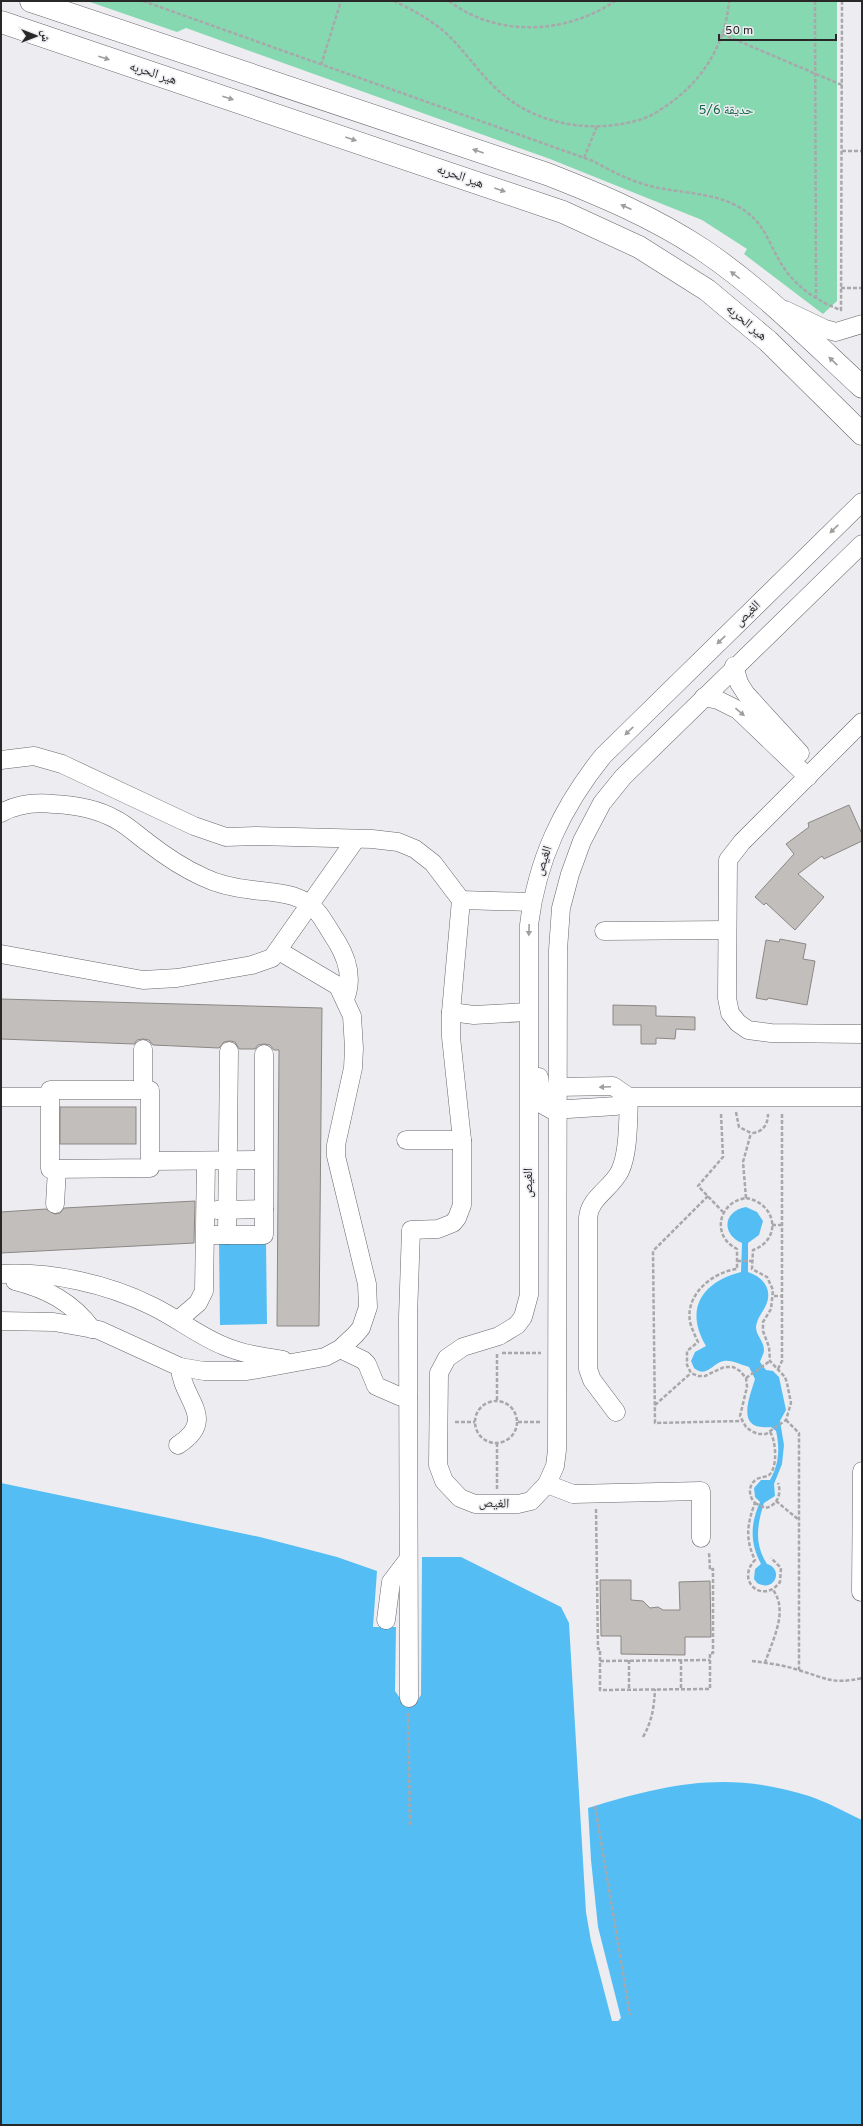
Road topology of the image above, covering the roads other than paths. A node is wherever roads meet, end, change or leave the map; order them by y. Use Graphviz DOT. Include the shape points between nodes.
graph roads {
  1 [pos="31,1"];
  2 [pos="89,21"];
  3 [pos="1,22"];
  4 [pos="80,50"];
  5 [pos="771,303"];
  6 [pos="862,324"];
  7 [pos="862,387"];
  8 [pos="862,434"];
  9 [pos="862,502"];
  10 [pos="862,544"];
  11 [pos="734,666"];
  12 [pos="704,697"];
  13 [pos="862,722"];
  14 [pos="855,735"];
  15 [pos="1,760"];
  16 [pos="811,772"];
  17 [pos="1,813"];
  18 [pos="356,839"];
  19 [pos="461,900"];
  20 [pos="532,902"];
  21 [pos="310,906"];
  22 [pos="727,930"];
  23 [pos="604,931"];
  24 [pos="279,951"];
  25 [pos="1,954"];
  26 [pos="345,999"];
  27 [pos="451,1012"];
  28 [pos="528,1012"];
  29 [pos="862,1034"];
  30 [pos="529,1046"];
  31 [pos="143,1048"];
  32 [pos="229,1051"];
  33 [pos="264,1054"];
  34 [pos="557,1087"];
  35 [pos="143,1090"];
  36 [pos="1,1097"];
  37 [pos="50,1097"];
  38 [pos="629,1097"];
  39 [pos="862,1097"];
  40 [pos="558,1110"];
  41 [pos="406,1140"];
  42 [pos="462,1140"];
  43 [pos="206,1160"];
  44 [pos="228,1160"];
  45 [pos="263,1160"];
  46 [pos="150,1161"];
  47 [pos="56,1168"];
  48 [pos="55,1204"];
  49 [pos="264,1209"];
  50 [pos="206,1210"];
  51 [pos="228,1210"];
  52 [pos="206,1236"];
  53 [pos="227,1236"];
  54 [pos="1,1274"];
  55 [pos="1,1277"];
  56 [pos="178,1320"];
  57 [pos="1,1321"];
  58 [pos="92,1328"];
  59 [pos="340,1349"];
  60 [pos="300,1363"];
  61 [pos="180,1367"];
  62 [pos="408,1397"];
  63 [pos="616,1412"];
  64 [pos="178,1445"];
  65 [pos="862,1471"];
  66 [pos="548,1484"];
  67 [pos="705,1543"];
  68 [pos="407,1561"];
  69 [pos="860,1592"];
  70 [pos="386,1620"];
  71 [pos="409,1698"];
  1 -- 2 [label="main road"];
  2 -- 4 [label="main road"];
  5 -- 2 [label="main road, one-way" via="679,235 591,191"];
  3 -- 4 [label="main road, هير الحربه"];
  4 -- 8 [label="main road, هير الحربه, one-way" via="257,107 562,212 639,247 707,290 768,342"];
  5 -- 6 [label="street" via="836,332"];
  7 -- 5 [label="main road, one-way"];
  9 -- 20 [label="street, الغيص, one-way" via="603,756 581,783 557,826 540,868"];
  10 -- 11 [label="street, الغيص"];
  11 -- 12 [label="street, الغيص"];
  11 -- 16 [label="street" via="739,683 746,694"];
  12 -- 16 [label="street, one-way" via="728,704 738,710"];
  12 -- 34 [label="street, الغيص" via="624,777 602,803 582,841 561,908 558,950"];
  13 -- 14 [label="street"];
  14 -- 16 [label="street"];
  15 -- 18 [label="street" via="9,757 34,756 62,764 194,826 226,837"];
  16 -- 22 [label="street" via="742,842 728,860"];
  17 -- 21 [label="street" via="36,803 70,805 98,812 129,828 166,856 205,878 238,888 287,894 301,899"];
  18 -- 19 [label="street" via="398,842 415,849 433,863"];
  18 -- 21 [label="street"];
  19 -- 20 [label="street"];
  19 -- 27 [label="street"];
  20 -- 28 [label="street, الغيص, one-way" via="529,925"];
  21 -- 24 [label="street"];
  21 -- 26 [label="street" via="338,945 348,966 349,988"];
  22 -- 23 [label="street"];
  22 -- 29 [label="street" via="727,998 730,1013 738,1023 748,1030 759,1033"];
  24 -- 25 [label="street" via="272,958 252,965 177,978 143,980"];
  24 -- 26 [label="street" via="326,977 338,986"];
  26 -- 59 [label="street" via="352,1016 354,1031 353,1068 336,1145 336,1156 363,1264 368,1307 361,1328"];
  27 -- 28 [label="street" via="474,1015"];
  27 -- 42 [label="street" via="451,1036"];
  28 -- 30 [label="street, الغيص"];
  30 -- 40 [label="street" via="538,1059 543,1105 548,1109"];
  30 -- 66 [label="street, الغيص" via="529,1295 523,1317 517,1325 499,1336 463,1347 447,1358 439,1373 438,1465 444,1481 460,1498 475,1504 518,1504 531,1501"];
  31 -- 35 [label="street"];
  32 -- 44 [label="street"];
  33 -- 45 [label="street"];
  38 -- 34 [label="street, one-way" via="613,1086"];
  34 -- 40 [label="street, الغيص"];
  35 -- 37 [label="street" via="50,1090"];
  35 -- 46 [label="street" via="150,1090"];
  36 -- 37 [label="street"];
  37 -- 47 [label="street" via="50,1168"];
  38 -- 39 [label="street"];
  38 -- 40 [label="street" via="616,1106"];
  38 -- 63 [label="street" via="627,1136 621,1170 588,1212 588,1369 592,1380"];
  40 -- 66 [label="street, الغيص" via="557,1422 555,1466"];
  41 -- 42 [label="street"];
  42 -- 62 [label="street" via="463,1192 458,1218 438,1229 410,1230"];
  43 -- 44 [label="street"];
  43 -- 46 [label="street"];
  43 -- 50 [label="street"];
  44 -- 45 [label="street"];
  44 -- 51 [label="street"];
  45 -- 49 [label="street"];
  46 -- 47 [label="street" via="150,1168"];
  47 -- 48 [label="street"];
  49 -- 51 [label="street"];
  49 -- 53 [label="street" via="264,1235"];
  50 -- 51 [label="street"];
  50 -- 52 [label="street"];
  51 -- 53 [label="street"];
  52 -- 53 [label="street"];
  52 -- 56 [label="street" via="204,1291 198,1303"];
  54 -- 56 [label="street" via="45,1276 101,1287 152,1305"];
  55 -- 58 [label="street" via="29,1285 61,1299 74,1308"];
  56 -- 60 [label="street" via="225,1347 261,1357"];
  57 -- 58 [label="street" via="54,1322"];
  58 -- 61 [label="street"];
  59 -- 60 [label="street" via="325,1357"];
  59 -- 62 [label="street" via="367,1364 376,1386"];
  60 -- 61 [label="street" via="225,1372"];
  61 -- 64 [label="street" via="184,1386 197,1410 198,1419 191,1434"];
  62 -- 68 [label="street"];
  65 -- 69 [label="street"];
  66 -- 67 [label="street" via="573,1494 701,1491"];
  68 -- 70 [label="street" via="391,1582"];
  68 -- 71 [label="street"];
}
